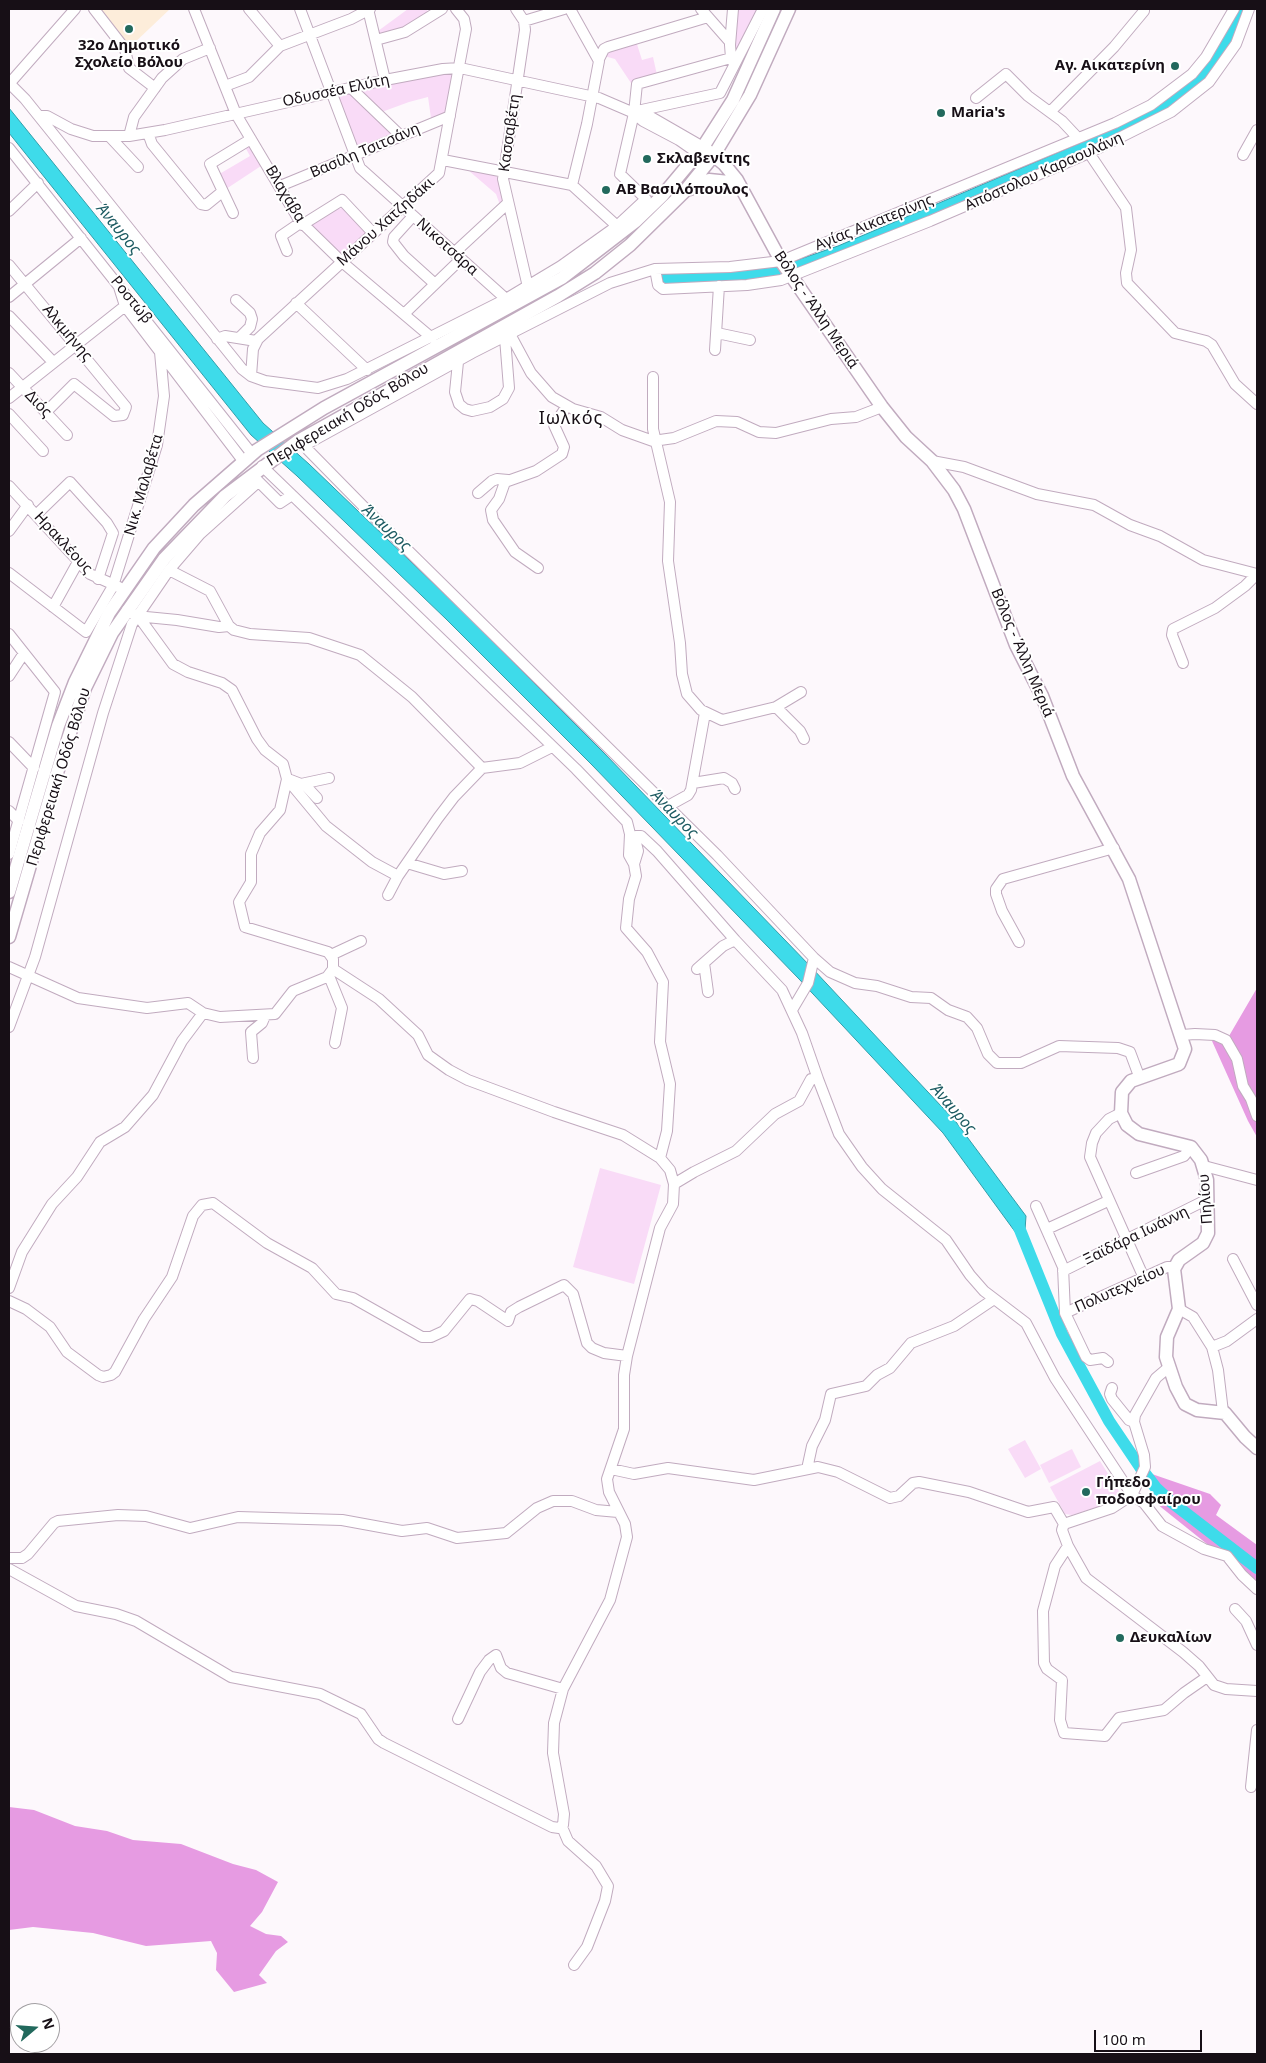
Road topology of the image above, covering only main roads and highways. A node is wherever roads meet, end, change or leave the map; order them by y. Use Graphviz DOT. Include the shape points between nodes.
graph roads {
  1 [pos="774,9"];
  2 [pos="789,9"];
  3 [pos="701,151"];
  4 [pos="712,159"];
  5 [pos="729,182"];
  6 [pos="685,191"];
  7 [pos="747,202"];
  8 [pos="9,892"];
  9 [pos="9,937"];
  10 [pos="1191,1147"];
  11 [pos="1257,1448"];
  1 -- 3 [label="main road, Περιφερειακή Οδός Βόλου" via="733,100"];
  2 -- 4 [label="main road, Περιφερειακή Οδός Βόλου" via="750,95"];
  3 -- 4 [label="main road, Βόλος - Άλλη Μεριά"];
  3 -- 8 [label="main road, Περιφερειακή Οδός Βόλου" via="636,221 562,278 285,431 213,486 176,523 119,588 88,652 69,695"];
  4 -- 5 [label="main road, Βόλος - Άλλη Μεριά"];
  4 -- 6 [label="main road, Περιφερειακή Οδός Βόλου"];
  4 -- 7 [label="main road, Βόλος - Άλλη Μεριά" via="734,177"];
  5 -- 6 [label="main road" via="706,181"];
  5 -- 7 [label="main road, Βόλος - Άλλη Μεριά"];
  6 -- 9 [label="main road, Περιφερειακή Οδός Βόλου" via="647,230 594,273 298,441 265,464 255,478 224,496 179,542 152,574 131,613 102,651 76,713"];
  7 -- 10 [label="main road, Βόλος - Άλλη Μεριά" via="781,261 882,407 906,437 932,461 964,509 1016,645 1042,696 1073,776 1114,848 1134,892 1182,1035 1185,1049 1182,1061 1130,1081 1122,1092 1120,1113 1127,1125 1139,1134"];
  10 -- 11 [label="main road, Πηλίου" via="1204,1166 1209,1227 1200,1247 1179,1260 1175,1267 1173,1275 1179,1309 1166,1341 1168,1367 1185,1404 1197,1410 1223,1412"];
}
